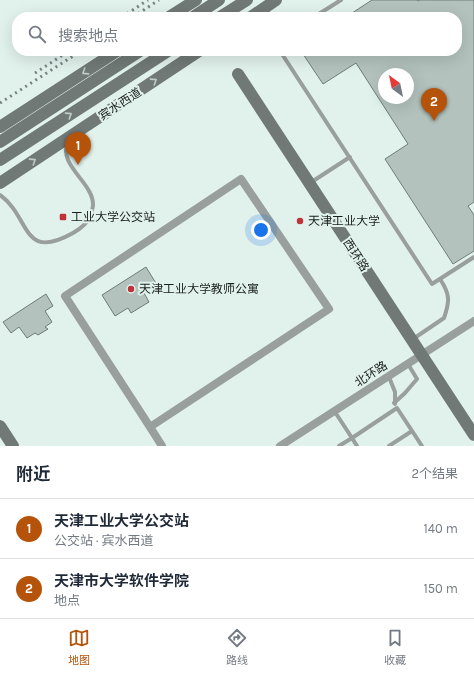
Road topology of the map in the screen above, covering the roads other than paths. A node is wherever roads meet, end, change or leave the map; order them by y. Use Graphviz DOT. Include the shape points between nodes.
graph roads {
  1 [pos="196,0"];
  2 [pos="219,0"];
  3 [pos="246,0"];
  4 [pos="276,0"];
  5 [pos="341,0"];
  6 [pos="178,12"];
  7 [pos="201,12"];
  8 [pos="228,12"];
  9 [pos="258,12"];
  10 [pos="322,12"];
  11 [pos="109,56"];
  12 [pos="132,56"];
  13 [pos="160,56"];
  14 [pos="191,56"];
  15 [pos="283,56"];
  16 [pos="238,74"];
  17 [pos="0,127"];
  18 [pos="75,133"];
  19 [pos="0,142"];
  20 [pos="350,158"];
  21 [pos="0,160"];
  22 [pos="0,183"];
  23 [pos="310,184"];
  24 [pos="0,195"];
  25 [pos="474,257"];
  26 [pos="440,279"];
  27 [pos="474,321"];
  28 [pos="412,340"];
  29 [pos="422,355"];
  30 [pos="408,364"];
  31 [pos="389,376"];
  32 [pos="394,403"];
  33 [pos="397,408"];
  34 [pos="335,412"];
  35 [pos="0,426"];
  36 [pos="150,427"];
  37 [pos="412,431"];
  38 [pos="474,435"];
  39 [pos="352,438"];
  40 [pos="13,446"];
  41 [pos="162,446"];
  42 [pos="280,446"];
  43 [pos="339,446"];
  44 [pos="357,446"];
  45 [pos="389,446"];
  46 [pos="422,446"];
  1 -- 6 [label="street"];
  2 -- 7 [label="street"];
  3 -- 8 [label="street"];
  4 -- 9 [label="street"];
  5 -- 10 [label="lane"];
  11 -- 17 [label="street, one-way"];
  12 -- 19 [label="street"];
  21 -- 13 [label="street, 宾水西道, one-way"];
  18 -- 14 [label="street, 宾水西道, one-way"];
  15 -- 20 [label="lane"];
  16 -- 23 [label="street, 西环路"];
  22 -- 18 [label="street, 宾水西道, one-way"];
  18 -- 24 [label="lane" via="68,141 65,153 94,203 88,221 77,231 55,242 45,244 37,241"];
  20 -- 23 [label="lane"];
  20 -- 26 [label="lane" via="432,284"];
  23 -- 28 [label="street, 西环路"];
  25 -- 26 [label="lane"];
  26 -- 28 [label="lane" via="449,298 444,318"];
  27 -- 29 [label="street, 北环路"];
  28 -- 29 [label="street, 西环路"];
  29 -- 30 [label="street, 北环路"];
  29 -- 38 [label="street, 西环路"];
  30 -- 31 [label="street, 北环路"];
  30 -- 32 [label="lane" via="417,379"];
  31 -- 32 [label="lane" via="395,392"];
  31 -- 34 [label="street, 北环路"];
  32 -- 33 [label="lane"];
  33 -- 37 [label="lane"];
  33 -- 39 [label="lane"];
  34 -- 39 [label="lane"];
  34 -- 42 [label="street, 北环路"];
  35 -- 40 [label="street"];
  36 -- 36 [label="street" via="65,296 241,179 329,309"];
  36 -- 41 [label="street"];
  37 -- 45 [label="lane"];
  37 -- 46 [label="lane"];
  39 -- 43 [label="lane"];
  39 -- 44 [label="lane"];
}
